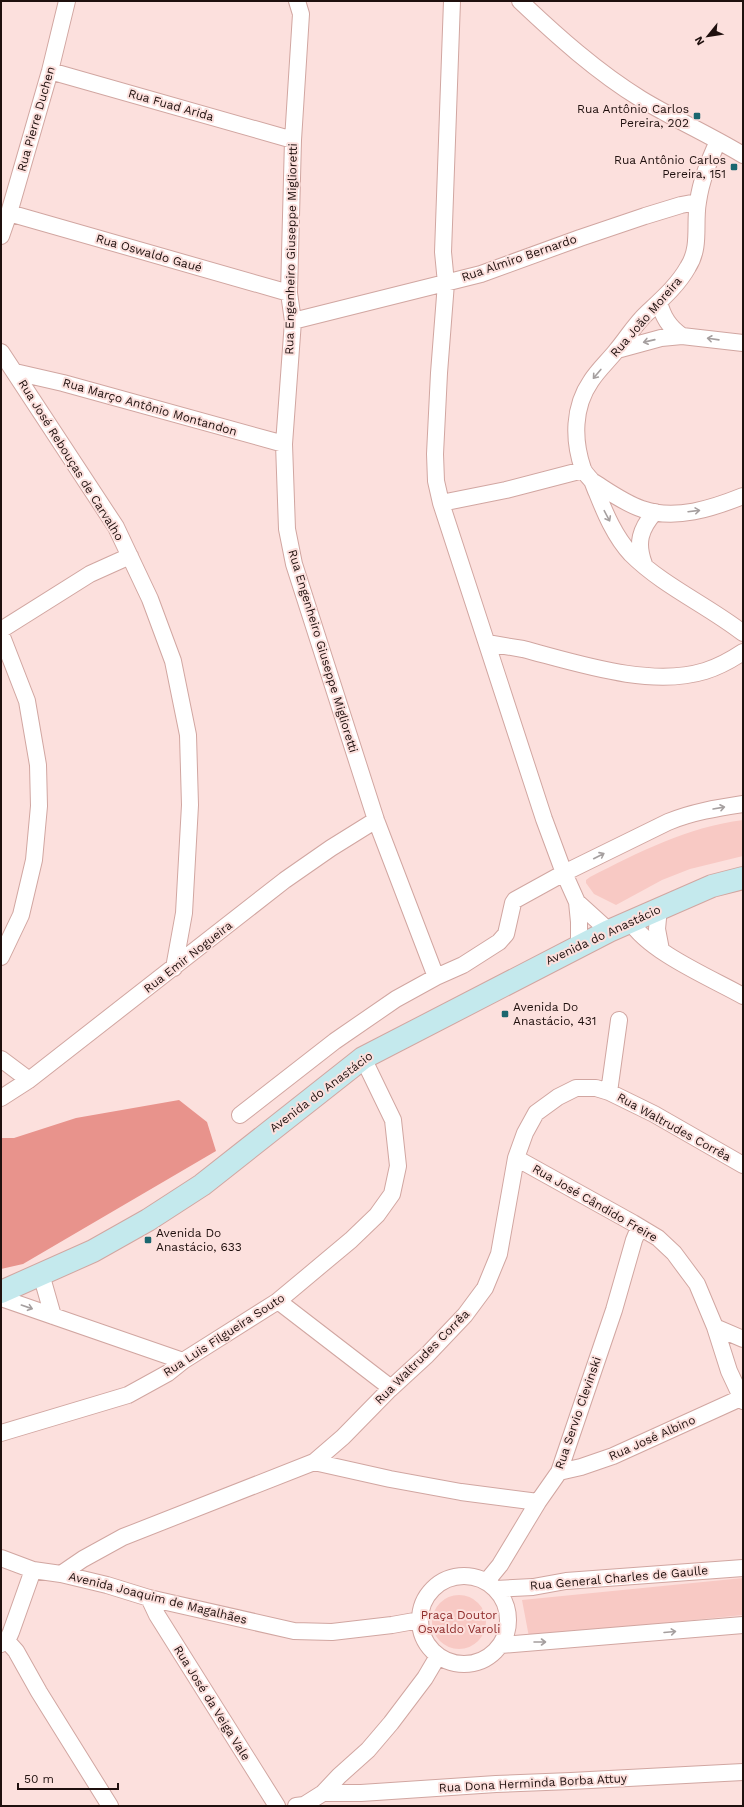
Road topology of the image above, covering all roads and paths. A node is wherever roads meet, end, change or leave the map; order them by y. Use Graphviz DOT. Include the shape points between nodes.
graph roads {
  1 [pos="67,1"];
  2 [pos="297,1"];
  3 [pos="452,1"];
  4 [pos="520,1"];
  5 [pos="50,71"];
  6 [pos="293,140"];
  7 [pos="718,141"];
  8 [pos="740,149"];
  9 [pos="698,202"];
  10 [pos="9,213"];
  11 [pos="1,236"];
  12 [pos="446,283"];
  13 [pos="289,293"];
  14 [pos="659,302"];
  15 [pos="293,321"];
  16 [pos="682,336"];
  17 [pos="743,343"];
  18 [pos="617,350"];
  19 [pos="1,352"];
  20 [pos="16,372"];
  21 [pos="284,444"];
  22 [pos="588,476"];
  23 [pos="743,496"];
  24 [pos="441,503"];
  25 [pos="656,512"];
  26 [pos="130,556"];
  27 [pos="644,564"];
  28 [pos="1,630"];
  29 [pos="1,634"];
  30 [pos="743,634"];
  31 [pos="487,643"];
  32 [pos="743,652"];
  33 [pos="743,804"];
  34 [pos="376,820"];
  35 [pos="564,873"];
  36 [pos="743,878"];
  37 [pos="577,902"];
  38 [pos="659,908"];
  39 [pos="630,921"];
  40 [pos="609,931"];
  41 [pos="579,945"];
  42 [pos="661,950"];
  43 [pos="1,958"];
  44 [pos="174,968"];
  45 [pos="436,977"];
  46 [pos="743,996"];
  47 [pos="619,1020"];
  48 [pos="363,1058"];
  49 [pos="1,1059"];
  50 [pos="29,1080"];
  51 [pos="609,1092"];
  52 [pos="1,1098"];
  53 [pos="240,1115"];
  54 [pos="516,1158"];
  55 [pos="743,1165"];
  56 [pos="639,1228"];
  57 [pos="41,1274"];
  58 [pos="1,1292"];
  59 [pos="1,1298"];
  60 [pos="278,1301"];
  61 [pos="53,1316"];
  62 [pos="715,1327"];
  63 [pos="743,1339"];
  64 [pos="183,1360"];
  65 [pos="391,1388"];
  66 [pos="742,1399"];
  67 [pos="1,1433"];
  68 [pos="314,1462"];
  69 [pos="559,1472"];
  70 [pos="538,1502"];
  71 [pos="1,1558"];
  72 [pos="743,1568"];
  73 [pos="33,1570"];
  74 [pos="61,1574"];
  75 [pos="491,1585"];
  76 [pos="149,1598"];
  77 [pos="420,1620"];
  78 [pos="743,1625"];
  79 [pos="4,1642"];
  80 [pos="501,1645"];
  81 [pos="438,1656"];
  82 [pos="743,1772"];
  83 [pos="323,1793"];
  84 [pos="110,1806"];
  85 [pos="277,1806"];
  86 [pos="302,1806"];
  1 -- 5 [label="street, Rua Pierre Duchen"];
  2 -- 6 [label="street, Rua Engenheiro Giuseppe Miglioretti" via="301,14"];
  3 -- 12 [label="street" via="444,237"];
  4 -- 7 [label="street" via="569,46 619,85"];
  5 -- 6 [label="street, Rua Fuad Arida"];
  5 -- 10 [label="street, Rua Pierre Duchen"];
  6 -- 13 [label="street, Rua Engenheiro Giuseppe Miglioretti"];
  7 -- 8 [label="street"];
  7 -- 9 [label="street, Rua João Moreira" via="706,166"];
  9 -- 12 [label="street, Rua Almiro Bernardo" via="680,205 481,274"];
  9 -- 14 [label="street, Rua João Moreira" via="697,243 694,256 681,278"];
  10 -- 11 [label="street, Rua Pierre Duchen"];
  10 -- 13 [label="street, Rua Oswaldo Gaué"];
  12 -- 15 [label="street, Rua Almiro Bernardo"];
  12 -- 24 [label="street" via="435,454 436,481"];
  13 -- 15 [label="street, Rua Engenheiro Giuseppe Miglioretti"];
  14 -- 16 [label="street" via="666,321"];
  14 -- 18 [label="street, Rua João Moreira" via="636,325"];
  15 -- 21 [label="street, Rua Engenheiro Giuseppe Miglioretti"];
  17 -- 16 [label="street, one-way"];
  16 -- 18 [label="street, one-way" via="661,338"];
  18 -- 22 [label="street, Rua João Moreira, one-way" via="591,381 580,404 575,431"];
  19 -- 20 [label="street, Rua José Rebouças de Carvalho"];
  20 -- 21 [label="street, Rua Março Antônio Montandon"];
  20 -- 26 [label="street, Rua José Rebouças de Carvalho" via="116,527"];
  21 -- 34 [label="street, Rua Engenheiro Giuseppe Miglioretti" via="287,528 294,564"];
  22 -- 24 [label="street"];
  22 -- 25 [label="street" via="623,501 643,510"];
  22 -- 27 [label="street, Rua João Moreira, one-way" via="624,546"];
  25 -- 23 [label="street, one-way" via="700,510"];
  24 -- 31 [label="street"];
  25 -- 27 [label="street" via="649,519 640,540 639,551"];
  26 -- 28 [label="street" via="90,574"];
  26 -- 44 [label="street, Rua José Rebouças de Carvalho" via="167,640 188,735 189,851 184,913"];
  27 -- 30 [label="street, Rua João Moreira" via="678,591"];
  29 -- 43 [label="street" via="27,701 38,765 39,806 34,860 21,915"];
  31 -- 32 [label="street" via="606,670 658,677 705,672"];
  31 -- 35 [label="street"];
  35 -- 33 [label="street, one-way" via="682,816"];
  34 -- 44 [label="street, Rua Emir Nogueira" via="286,880"];
  34 -- 45 [label="street, Rua Engenheiro Giuseppe Miglioretti"];
  35 -- 37 [label="street"];
  35 -- 45 [label="street" via="512,903 506,934 499,942 463,965"];
  36 -- 38 [label="main road, Avenida do Anastácio" via="712,886"];
  37 -- 40 [label="street"];
  37 -- 41 [label="street"];
  38 -- 39 [label="main road, Avenida do Anastácio"];
  38 -- 42 [label="street" via="657,929"];
  39 -- 40 [label="main road, Avenida do Anastácio"];
  39 -- 42 [label="street" via="636,930"];
  40 -- 41 [label="main road, Avenida do Anastácio"];
  41 -- 48 [label="main road, Avenida do Anastácio"];
  42 -- 46 [label="street"];
  44 -- 50 [label="street, Rua Emir Nogueira"];
  45 -- 53 [label="street" via="362,1021"];
  47 -- 51 [label="street"];
  48 -- 57 [label="main road, Avenida do Anastácio" via="202,1185 93,1251"];
  48 -- 60 [label="street, Rua Luis Filgueira Souto" via="393,1120 398,1166 392,1194 377,1215 351,1240"];
  49 -- 50 [label="street"];
  50 -- 52 [label="street, Rua Emir Nogueira"];
  51 -- 54 [label="street, Rua Waltrudes Corrêa" via="596,1088 576,1088 558,1097 536,1113"];
  51 -- 55 [label="street, Rua Waltrudes Corrêa" via="654,1114"];
  54 -- 56 [label="street, Rua José Cândido Freire"];
  54 -- 65 [label="street, Rua Waltrudes Corrêa" via="499,1254 485,1288 460,1320"];
  56 -- 62 [label="street, Rua José Cândido Freire" via="658,1238 683,1264 697,1284"];
  56 -- 69 [label="street, Rua Servio Clevinski"];
  57 -- 58 [label="main road, Avenida do Anastácio"];
  57 -- 61 [label="street"];
  59 -- 61 [label="street, one-way"];
  60 -- 64 [label="street, Rua Luis Filgueira Souto"];
  60 -- 65 [label="street"];
  61 -- 64 [label="street"];
  62 -- 63 [label="street"];
  62 -- 66 [label="street, Rua José Cândido Freire" via="729,1371"];
  64 -- 67 [label="street, Rua Luis Filgueira Souto" via="168,1372 128,1395"];
  65 -- 68 [label="street, Rua Waltrudes Corrêa" via="343,1438"];
  66 -- 69 [label="street, Rua José Albino" via="613,1456"];
  68 -- 70 [label="street" via="460,1492"];
  68 -- 74 [label="street" via="123,1537"];
  69 -- 70 [label="street, Rua Servio Clevinski"];
  70 -- 75 [label="street, Rua Servio Clevinski"];
  71 -- 73 [label="street"];
  72 -- 75 [label="street, Rua General Charles de Gaulle" via="566,1582 533,1587"];
  73 -- 74 [label="street"];
  73 -- 79 [label="street"];
  74 -- 76 [label="street, Avenida Joaquim de Magalhães"];
  75 -- 77 [label="street" via="469,1576 451,1578 435,1587 424,1602"];
  75 -- 80 [label="street" via="506,1606 508,1626"];
  76 -- 77 [label="street, Avenida Joaquim de Magalhães" via="294,1631 332,1632"];
  76 -- 85 [label="street, Rua José da Veiga Vale"];
  77 -- 81 [label="street" via="422,1634 428,1646"];
  80 -- 78 [label="street, one-way"];
  79 -- 84 [label="street" via="16,1651"];
  80 -- 81 [label="street" via="489,1658 472,1664 454,1664"];
  81 -- 83 [label="street" via="391,1723 368,1750"];
  82 -- 83 [label="street, Rua Dona Herminda Borba Attuy"];
  83 -- 86 [label="street"];
}
